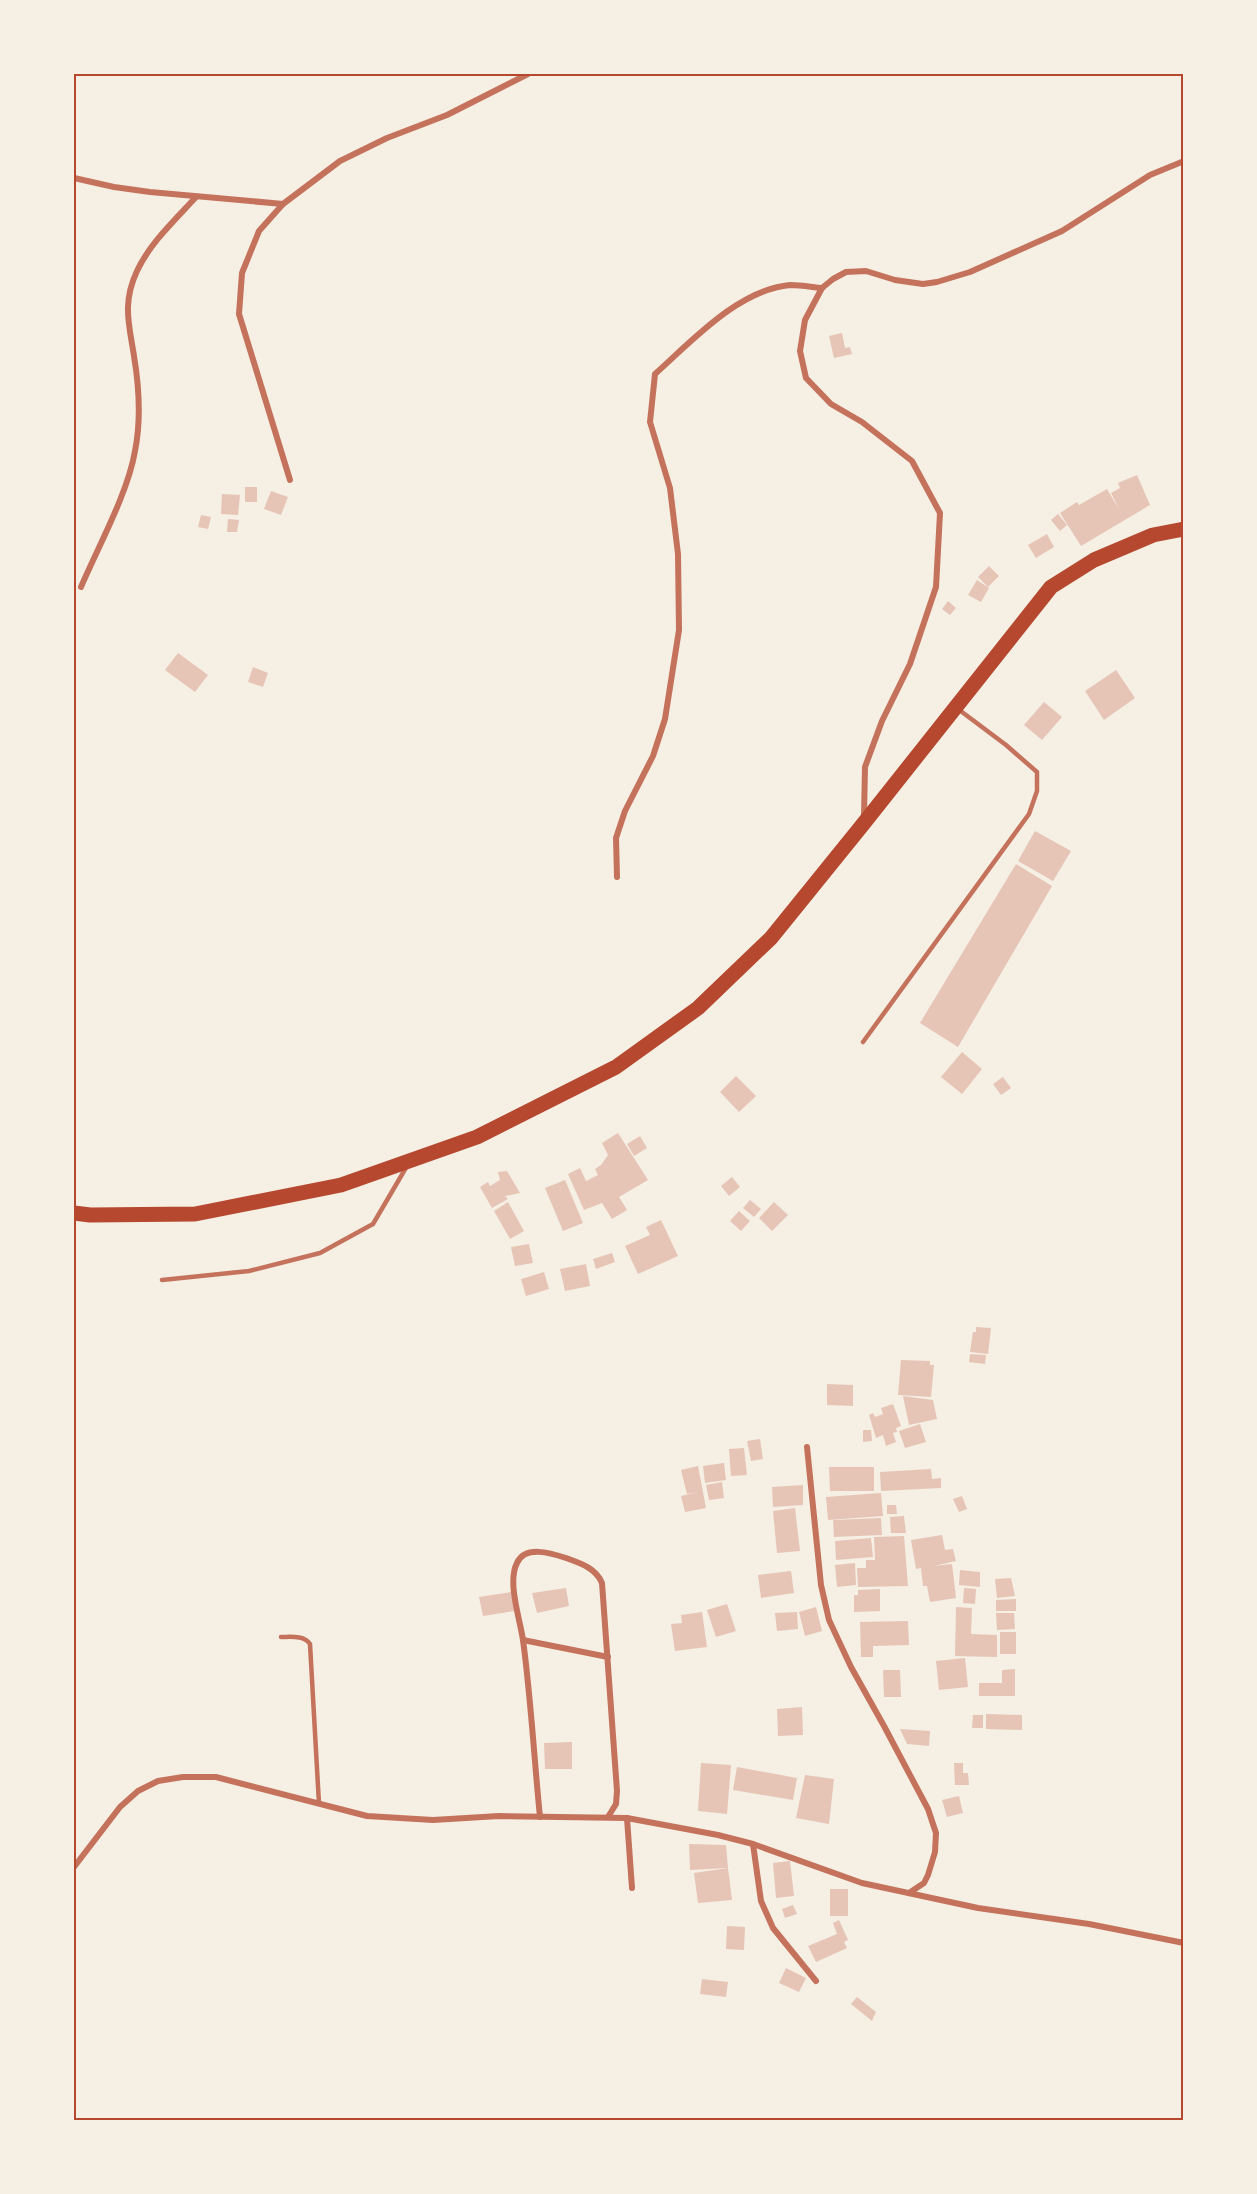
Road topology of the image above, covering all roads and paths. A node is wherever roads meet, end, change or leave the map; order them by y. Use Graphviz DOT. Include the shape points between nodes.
graph roads {
  1 [pos="528,74"];
  2 [pos="1184,161"];
  3 [pos="74,178"];
  4 [pos="196,197"];
  5 [pos="283,204"];
  6 [pos="822,288"];
  7 [pos="290,480"];
  8 [pos="1184,529"];
  9 [pos="81,586"];
  10 [pos="956,707"];
  11 [pos="864,823"];
  12 [pos="617,877"];
  13 [pos="863,1042"];
  14 [pos="410,1161"];
  15 [pos="74,1214"];
  16 [pos="162,1280"];
  17 [pos="807,1447"];
  18 [pos="281,1637"];
  19 [pos="523,1640"];
  20 [pos="608,1657"];
  21 [pos="319,1804"];
  22 [pos="540,1817"];
  23 [pos="608,1817"];
  24 [pos="627,1818"];
  25 [pos="753,1844"];
  26 [pos="74,1867"];
  27 [pos="632,1888"];
  28 [pos="908,1893"];
  29 [pos="1184,1943"];
  30 [pos="816,1981"];
  1 -- 5 [label="street" via="447,115 340,161"];
  2 -- 6 [label="street" via="1150,175 1062,231 970,273 922,284 866,271 846,272"];
  3 -- 4 [label="street"];
  4 -- 5 [label="street"];
  4 -- 9 [label="street" via="155,242 137,271 129,294 127,320 137,383 135,452 125,487"];
  5 -- 7 [label="street" via="259,231 242,273 239,314"];
  6 -- 11 [label="street" via="805,320 800,351 806,378 831,404 862,422 912,461 940,513 936,587 910,664 865,767"];
  6 -- 12 [label="street" via="790,285 755,294 715,320 655,374 650,422 670,488 678,554 679,630 665,719 616,838"];
  8 -- 10 [label="main road" via="1153,535 1094,560 1051,586"];
  10 -- 11 [label="main road"];
  10 -- 13 [label="lane" via="1037,772 1037,791 1029,814"];
  11 -- 14 [label="main road" via="771,938 698,1008 616,1067 477,1137"];
  14 -- 15 [label="main road" via="341,1185 195,1214"];
  14 -- 16 [label="lane" via="373,1224 320,1253 249,1271"];
  17 -- 28 [label="street" via="821,1585 829,1620 850,1667 928,1809 936,1833 928,1875 924,1883"];
  18 -- 21 [label="lane" via="300,1637 310,1644"];
  19 -- 20 [label="street"];
  19 -- 20 [label="street" via="514,1587 515,1565 526,1553 542,1552 582,1564 599,1575"];
  19 -- 22 [label="street"];
  20 -- 23 [label="street" via="617,1791 616,1804"];
  21 -- 22 [label="street" via="367,1816 433,1820"];
  21 -- 26 [label="street" via="216,1778 158,1781 138,1791 120,1807"];
  22 -- 23 [label="street"];
  23 -- 24 [label="street"];
  24 -- 25 [label="street"];
  24 -- 27 [label="street"];
  25 -- 28 [label="street" via="862,1883"];
  25 -- 30 [label="street" via="761,1901 773,1928"];
  28 -- 29 [label="street"];
}
